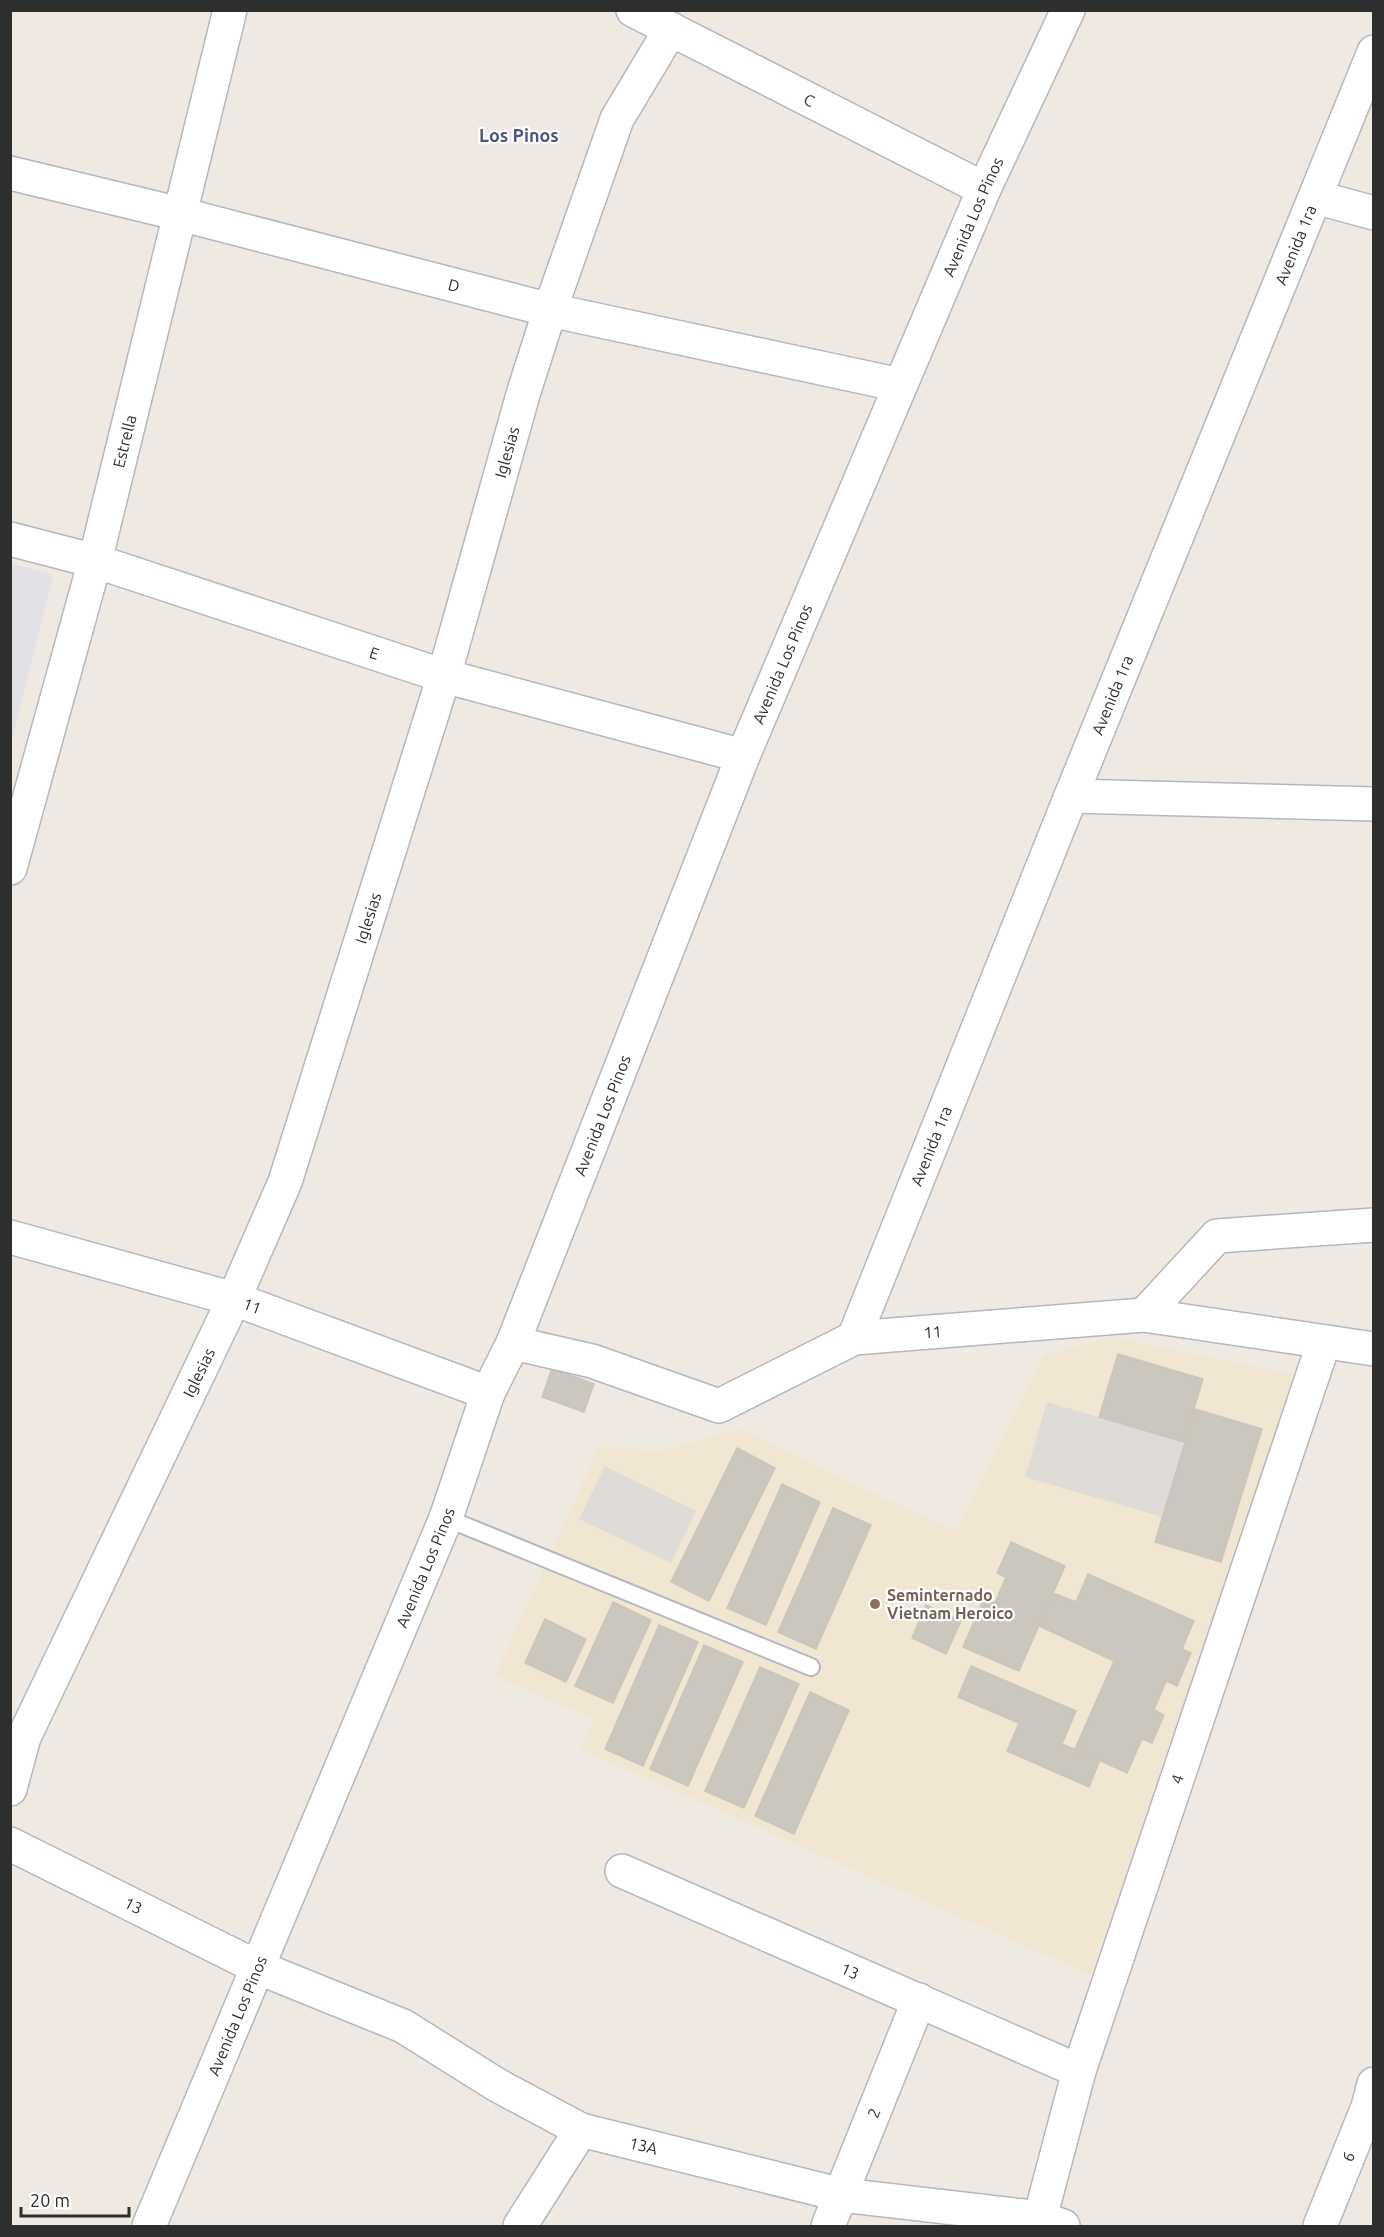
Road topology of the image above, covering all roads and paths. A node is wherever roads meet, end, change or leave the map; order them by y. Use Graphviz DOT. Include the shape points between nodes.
graph roads {
  1 [pos="230,10"];
  2 [pos="633,10"];
  3 [pos="1068,10"];
  4 [pos="671,29"];
  5 [pos="1374,52"];
  6 [pos="10,173"];
  7 [pos="984,189"];
  8 [pos="1315,197"];
  9 [pos="1374,213"];
  10 [pos="180,214"];
  11 [pos="550,310"];
  12 [pos="900,385"];
  13 [pos="10,539"];
  14 [pos="95,561"];
  15 [pos="444,676"];
  16 [pos="743,756"];
  17 [pos="1071,796"];
  18 [pos="1374,804"];
  19 [pos="10,868"];
  20 [pos="1374,1225"];
  21 [pos="10,1237"];
  22 [pos="234,1299"];
  23 [pos="1144,1315"];
  24 [pos="854,1338"];
  25 [pos="1324,1342"];
  26 [pos="513,1343"];
  27 [pos="1374,1349"];
  28 [pos="488,1393"];
  29 [pos="446,1518"];
  30 [pos="811,1667"];
  31 [pos="17,1732"];
  32 [pos="10,1789"];
  33 [pos="10,1844"];
  34 [pos="622,1871"];
  35 [pos="257,1967"];
  36 [pos="919,2000"];
  37 [pos="1079,2071"];
  38 [pos="1374,2084"];
  39 [pos="581,2130"];
  40 [pos="842,2195"];
  41 [pos="1051,2222"];
  42 [pos="149,2226"];
  43 [pos="520,2226"];
  44 [pos="828,2226"];
  45 [pos="1320,2226"];
  1 -- 10 [label="street, Estrella"];
  2 -- 4 [label="street, C"];
  3 -- 7 [label="street, Avenida Los Pinos"];
  4 -- 7 [label="street, C"];
  4 -- 11 [label="street, Iglesias" via="617,119"];
  5 -- 8 [label="street, Avenida 1ra"];
  6 -- 10 [label="street, D"];
  7 -- 12 [label="street, Avenida Los Pinos"];
  8 -- 9 [label="street"];
  8 -- 17 [label="street, Avenida 1ra"];
  10 -- 11 [label="street, D"];
  10 -- 14 [label="street, Estrella"];
  11 -- 12 [label="street, D"];
  11 -- 15 [label="street, Iglesias"];
  12 -- 16 [label="street, Avenida Los Pinos"];
  13 -- 14 [label="street, E"];
  14 -- 15 [label="street, E"];
  14 -- 19 [label="street, Estrella"];
  15 -- 16 [label="street, E"];
  15 -- 22 [label="street, Iglesias" via="285,1182"];
  16 -- 26 [label="street, Avenida Los Pinos"];
  17 -- 18 [label="street"];
  17 -- 24 [label="street, Avenida 1ra"];
  20 -- 23 [label="street" via="1216,1236"];
  21 -- 22 [label="street, 11"];
  22 -- 28 [label="street, 11"];
  22 -- 31 [label="street, Iglesias"];
  23 -- 24 [label="street, 11"];
  23 -- 25 [label="street, 11"];
  24 -- 26 [label="street, 11" via="719,1406 592,1361"];
  25 -- 27 [label="street, 11"];
  25 -- 37 [label="street, 4"];
  26 -- 28 [label="street, Avenida Los Pinos"];
  28 -- 29 [label="street, Avenida Los Pinos"];
  29 -- 30 [label="lane"];
  29 -- 35 [label="street, Avenida Los Pinos"];
  31 -- 32 [label="street, Iglesias"];
  33 -- 35 [label="street, 13"];
  34 -- 36 [label="street, 13"];
  35 -- 39 [label="street, 13A" via="403,2026 497,2085"];
  35 -- 42 [label="street, Avenida Los Pinos"];
  36 -- 37 [label="street, 13"];
  36 -- 40 [label="street, 2"];
  37 -- 41 [label="street, 4"];
  38 -- 45 [label="street, 6"];
  39 -- 40 [label="street, 13A"];
  39 -- 43 [label="street"];
  40 -- 41 [label="street, 13A"];
  40 -- 44 [label="street, 2"];
}
